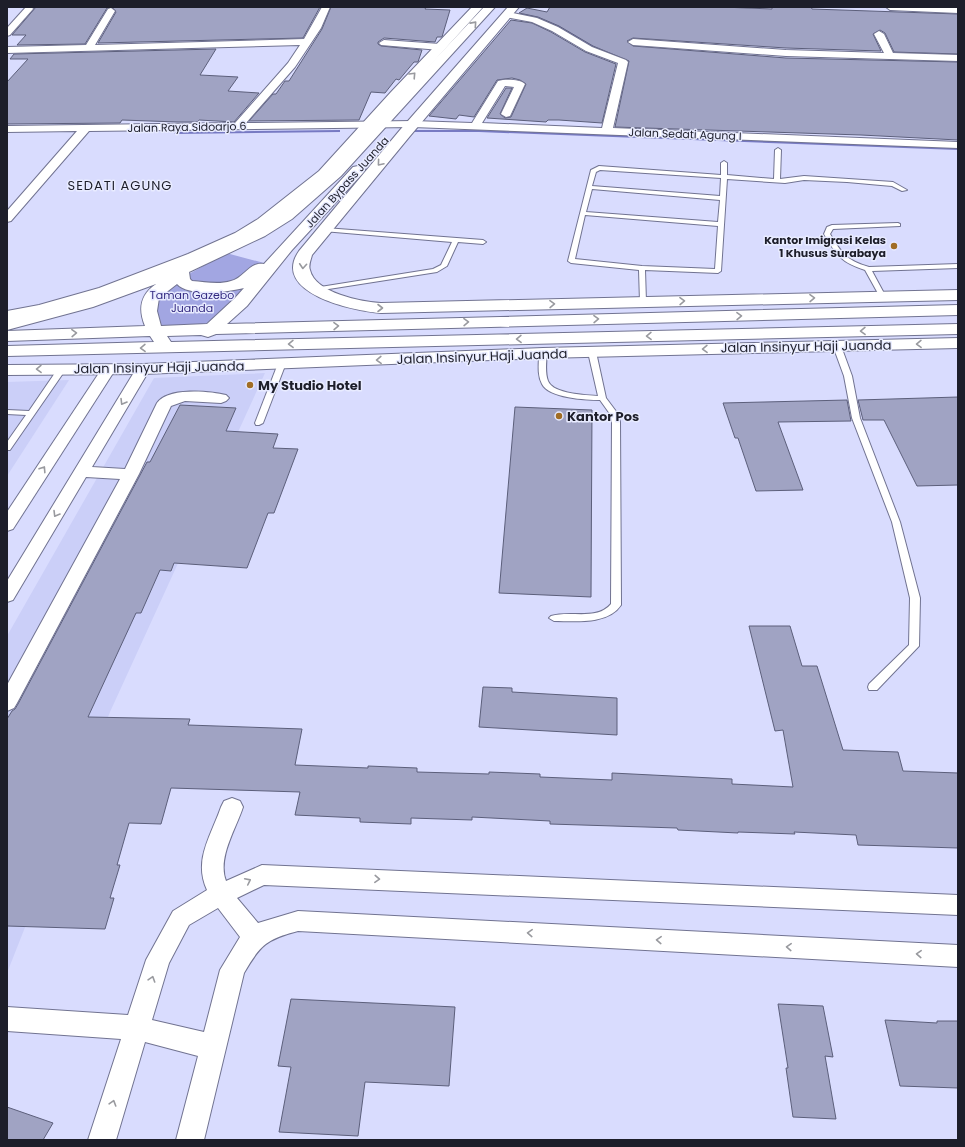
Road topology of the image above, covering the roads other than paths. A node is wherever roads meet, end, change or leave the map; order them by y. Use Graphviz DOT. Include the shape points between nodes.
graph roads {
  1 [pos="326,7"];
  2 [pos="478,7"];
  3 [pos="490,7"];
  4 [pos="890,7"];
  5 [pos="898,7"];
  6 [pos="28,9"];
  7 [pos="508,10"];
  8 [pos="958,10"];
  9 [pos="111,11"];
  10 [pos="7,33"];
  11 [pos="879,34"];
  12 [pos="306,42"];
  13 [pos="633,42"];
  14 [pos="384,43"];
  15 [pos="89,47"];
  16 [pos="440,47"];
  17 [pos="7,50"];
  18 [pos="890,56"];
  19 [pos="958,58"];
  20 [pos="395,95"];
  21 [pos="408,96"];
  22 [pos="506,114"];
  23 [pos="238,126"];
  24 [pos="475,126"];
  25 [pos="387,127"];
  26 [pos="7,129"];
  27 [pos="85,129"];
  28 [pos="606,131"];
  29 [pos="958,145"];
  30 [pos="778,150"];
  31 [pos="724,163"];
  32 [pos="724,177"];
  33 [pos="777,180"];
  34 [pos="589,187"];
  35 [pos="904,190"];
  36 [pos="722,198"];
  37 [pos="582,213"];
  38 [pos="7,218"];
  39 [pos="721,224"];
  40 [pos="898,225"];
  41 [pos="324,230"];
  42 [pos="456,240"];
  43 [pos="483,242"];
  44 [pos="287,247"];
  45 [pos="958,266"];
  46 [pos="188,268"];
  47 [pos="642,268"];
  48 [pos="868,269"];
  49 [pos="316,289"];
  50 [pos="958,295"];
  51 [pos="884,297"];
  52 [pos="643,302"];
  53 [pos="958,310"];
  54 [pos="7,316"];
  55 [pos="648,318"];
  56 [pos="7,325"];
  57 [pos="213,329"];
  58 [pos="958,329"];
  59 [pos="154,331"];
  60 [pos="7,336"];
  61 [pos="958,343"];
  62 [pos="318,344"];
  63 [pos="589,345"];
  64 [pos="837,346"];
  65 [pos="174,347"];
  66 [pos="7,351"];
  67 [pos="543,353"];
  68 [pos="312,362"];
  69 [pos="282,363"];
  70 [pos="62,369"];
  71 [pos="143,369"];
  72 [pos="7,370"];
  73 [pos="108,370"];
  74 [pos="222,398"];
  75 [pos="602,398"];
  76 [pos="7,412"];
  77 [pos="32,412"];
  78 [pos="259,423"];
  79 [pos="7,448"];
  80 [pos="81,472"];
  81 [pos="131,474"];
  82 [pos="7,526"];
  83 [pos="7,596"];
  84 [pos="554,618"];
  85 [pos="872,687"];
  86 [pos="7,703"];
  87 [pos="232,807"];
  88 [pos="221,894"];
  89 [pos="958,905"];
  90 [pos="254,936"];
  91 [pos="958,956"];
  92 [pos="7,1019"];
  93 [pos="136,1028"];
  94 [pos="213,1047"];
  95 [pos="102,1140"];
  96 [pos="190,1140"];
  1 -- 12 [label="street"];
  2 -- 16 [label="main road"];
  21 -- 3 [label="main road, Jalan Bypass Juanda, one-way"];
  4 -- 5 [label="street"];
  5 -- 8 [label="street"];
  6 -- 10 [label="street"];
  7 -- 25 [label="main road"];
  7 -- 25 [label="main road, Jalan Bypass Juanda"];
  7 -- 28 [label="street" via="555,29 589,49 623,62"];
  9 -- 15 [label="street"];
  11 -- 18 [label="street"];
  12 -- 15 [label="street"];
  12 -- 23 [label="street" via="292,65"];
  13 -- 18 [label="street" via="753,47 786,53"];
  14 -- 16 [label="street"];
  15 -- 17 [label="street"];
  20 -- 16 [label="main road, one-way"];
  18 -- 19 [label="street"];
  20 -- 21 [label="main road"];
  20 -- 25 [label="main road"];
  21 -- 25 [label="main road, Jalan Bypass Juanda"];
  22 -- 24 [label="street" via="520,84 502,83"];
  23 -- 25 [label="street, Jalan Raya Sidoarjo 6"];
  23 -- 27 [label="street, Jalan Raya Sidoarjo 6"];
  24 -- 25 [label="street, Jalan Sedati Agung I"];
  24 -- 28 [label="street, Jalan Sedati Agung I"];
  25 -- 41 [label="main road, one-way"];
  25 -- 44 [label="main road, Jalan Bypass Juanda"];
  25 -- 46 [label="main road, Jalan Bypass Juanda" via="287,216 260,233"];
  25 -- 54 [label="main road" via="282,208 240,236 187,260 106,291 41,310"];
  26 -- 27 [label="street, Jalan Raya Sidoarjo 6"];
  27 -- 38 [label="street"];
  28 -- 29 [label="street, Jalan Sedati Agung I"];
  30 -- 33 [label="lane"];
  31 -- 32 [label="lane"];
  32 -- 33 [label="lane"];
  32 -- 34 [label="lane" via="599,168 593,171"];
  32 -- 36 [label="lane"];
  33 -- 35 [label="lane" via="847,180 892,184"];
  34 -- 36 [label="lane"];
  34 -- 37 [label="lane"];
  36 -- 39 [label="lane"];
  37 -- 39 [label="lane"];
  37 -- 47 [label="lane" via="571,261"];
  39 -- 47 [label="lane" via="718,271"];
  40 -- 48 [label="lane" via="829,228 828,234 838,254 853,264"];
  41 -- 42 [label="lane"];
  41 -- 49 [label="main road, one-way" via="305,254 302,266 302,273"];
  42 -- 43 [label="lane"];
  42 -- 49 [label="lane" via="444,266 435,271"];
  44 -- 46 [label="main road" via="246,281 231,286 188,285 181,278"];
  44 -- 57 [label="main road, Jalan Bypass Juanda" via="241,302"];
  45 -- 48 [label="lane"];
  46 -- 56 [label="main road, Jalan Bypass Juanda" via="87,303"];
  46 -- 59 [label="main road, Jalan Bypass Juanda" via="154,293 149,303 149,315"];
  47 -- 52 [label="lane"];
  48 -- 51 [label="lane"];
  49 -- 52 [label="main road, one-way" via="351,304 369,308"];
  50 -- 51 [label="main road"];
  52 -- 51 [label="main road, one-way"];
  52 -- 55 [label="main road"];
  55 -- 53 [label="main road, one-way"];
  57 -- 55 [label="main road, one-way"];
  57 -- 59 [label="main road"];
  57 -- 65 [label="main road, Jalan Bypass Juanda"];
  58 -- 63 [label="main road, Jalan Insinyur Haji Juanda, one-way"];
  60 -- 59 [label="main road, one-way"];
  59 -- 65 [label="main road, Jalan Bypass Juanda"];
  61 -- 64 [label="main road, Jalan Insinyur Haji Juanda, one-way"];
  63 -- 62 [label="main road, Jalan Insinyur Haji Juanda, one-way"];
  62 -- 65 [label="main road, Jalan Insinyur Haji Juanda, one-way"];
  62 -- 68 [label="main road"];
  64 -- 63 [label="main road, Jalan Insinyur Haji Juanda, one-way"];
  63 -- 67 [label="main road, Jalan Insinyur Haji Juanda"];
  63 -- 75 [label="lane"];
  64 -- 85 [label="lane" via="848,376 856,418 896,522 915,598 914,646"];
  65 -- 66 [label="main road, Jalan Insinyur Haji Juanda, one-way"];
  67 -- 68 [label="main road, Jalan Insinyur Haji Juanda, one-way"];
  67 -- 75 [label="lane" via="544,377 546,384 553,390 581,397"];
  68 -- 69 [label="main road, Jalan Insinyur Haji Juanda"];
  69 -- 71 [label="main road, Jalan Insinyur Haji Juanda"];
  69 -- 78 [label="lane"];
  70 -- 72 [label="main road, Jalan Insinyur Haji Juanda, one-way"];
  70 -- 73 [label="main road, Jalan Insinyur Haji Juanda"];
  70 -- 77 [label="lane"];
  71 -- 73 [label="main road, Jalan Insinyur Haji Juanda"];
  71 -- 80 [label="street, one-way"];
  82 -- 73 [label="street, one-way"];
  74 -- 81 [label="street" via="183,397 165,403"];
  75 -- 84 [label="lane" via="614,414 616,422 616,605 610,612 593,617"];
  76 -- 77 [label="lane"];
  77 -- 79 [label="lane"];
  80 -- 81 [label="street"];
  80 -- 83 [label="street, one-way"];
  81 -- 86 [label="street"];
  87 -- 88 [label="street" via="212,868"];
  88 -- 89 [label="street, one-way" via="262,875"];
  88 -- 90 [label="street"];
  93 -- 88 [label="street, one-way" via="158,960 181,918"];
  91 -- 90 [label="street, one-way" via="298,921 270,928"];
  90 -- 94 [label="street" via="232,970"];
  92 -- 93 [label="street"];
  93 -- 94 [label="street"];
  95 -- 93 [label="street, one-way"];
  94 -- 96 [label="street"];
}
